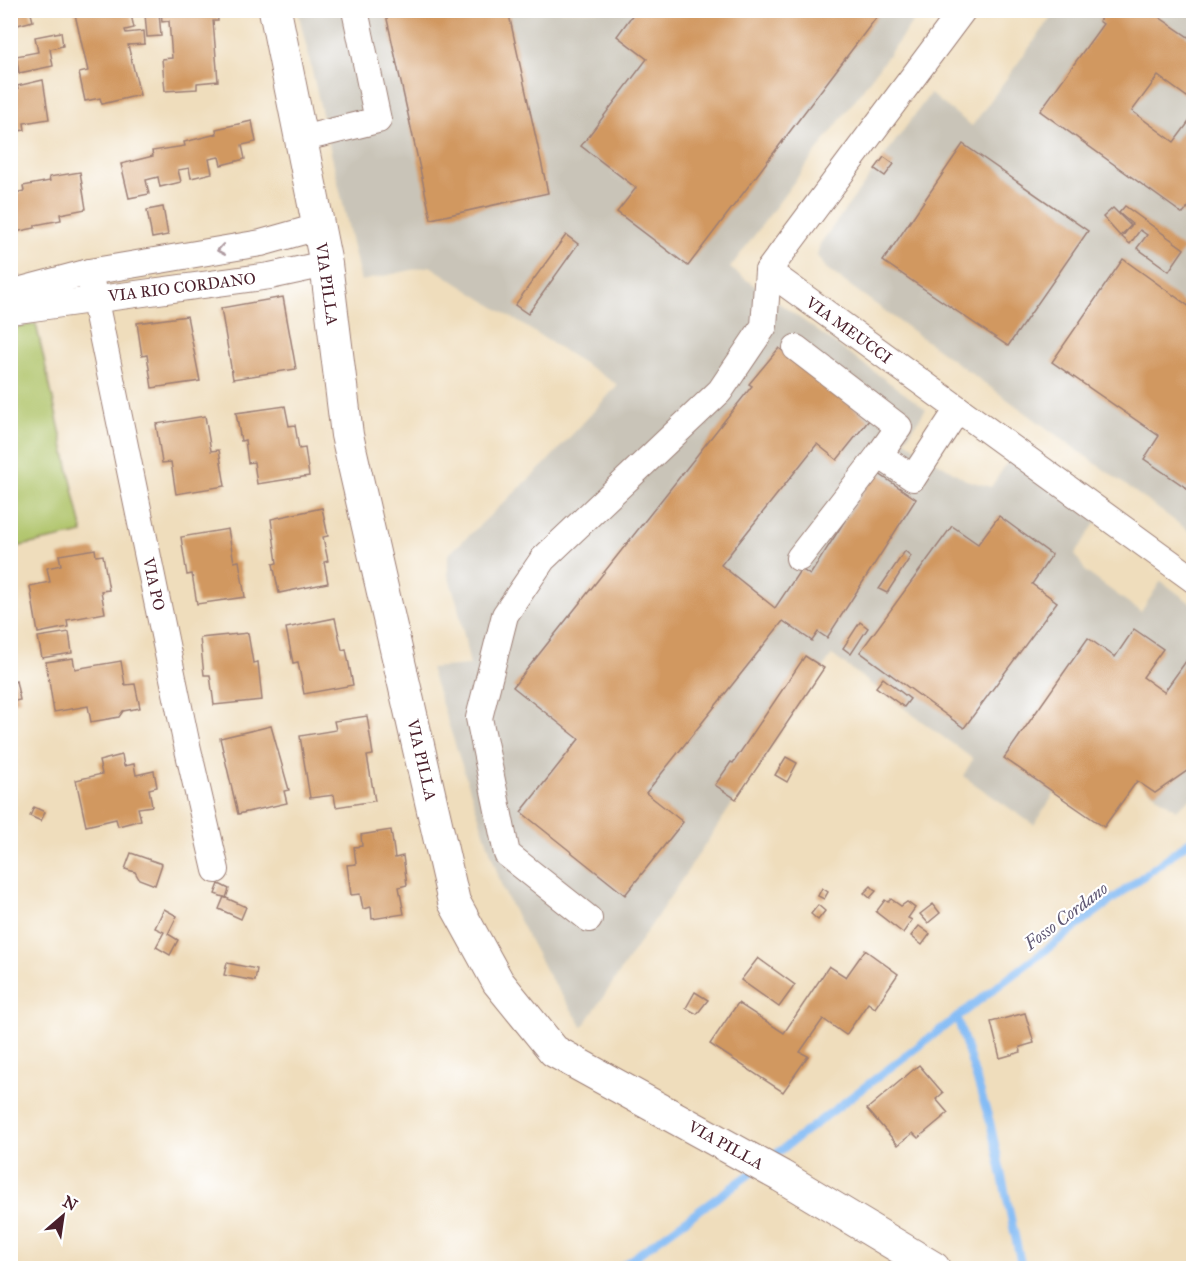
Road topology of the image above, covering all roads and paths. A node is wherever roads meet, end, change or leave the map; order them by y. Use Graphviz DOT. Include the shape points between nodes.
graph roads {
  1 [pos="275,10"];
  2 [pos="355,10"];
  3 [pos="963,10"];
  4 [pos="301,139"];
  5 [pos="318,227"];
  6 [pos="261,243"];
  7 [pos="326,264"];
  8 [pos="768,271"];
  9 [pos="89,272"];
  10 [pos="270,276"];
  11 [pos="10,293"];
  12 [pos="94,298"];
  13 [pos="10,311"];
  14 [pos="796,348"];
  15 [pos="958,409"];
  16 [pos="879,455"];
  17 [pos="799,558"];
  18 [pos="1194,580"];
  19 [pos="216,870"];
  20 [pos="589,919"];
  21 [pos="934,1269"];
  1 -- 4 [label="main road, VIA PILLA"];
  2 -- 4 [label="street" via="378,120"];
  3 -- 8 [label="street"];
  4 -- 5 [label="main road, VIA PILLA"];
  5 -- 6 [label="street, VIA RIO CORDANO"];
  5 -- 7 [label="main road, VIA PILLA"];
  6 -- 9 [label="street, VIA RIO CORDANO, one-way"];
  6 -- 10 [label="street, VIA RIO CORDANO"];
  7 -- 10 [label="street, VIA RIO CORDANO"];
  7 -- 21 [label="main road, VIA PILLA" via="346,435 454,902 498,982 554,1051 781,1176"];
  8 -- 15 [label="street, VIA MEUCCI"];
  8 -- 20 [label="street" via="764,326 720,391 543,559 505,615 479,718 507,854"];
  9 -- 11 [label="street, VIA RIO CORDANO"];
  9 -- 12 [label="street, VIA RIO CORDANO"];
  10 -- 12 [label="street, VIA RIO CORDANO"];
  12 -- 13 [label="street, VIA RIO CORDANO"];
  12 -- 19 [label="street, VIA PO"];
  14 -- 16 [label="street" via="899,427"];
  15 -- 16 [label="street" via="913,478"];
  15 -- 18 [label="street, VIA MEUCCI"];
  16 -- 17 [label="street"];
}
